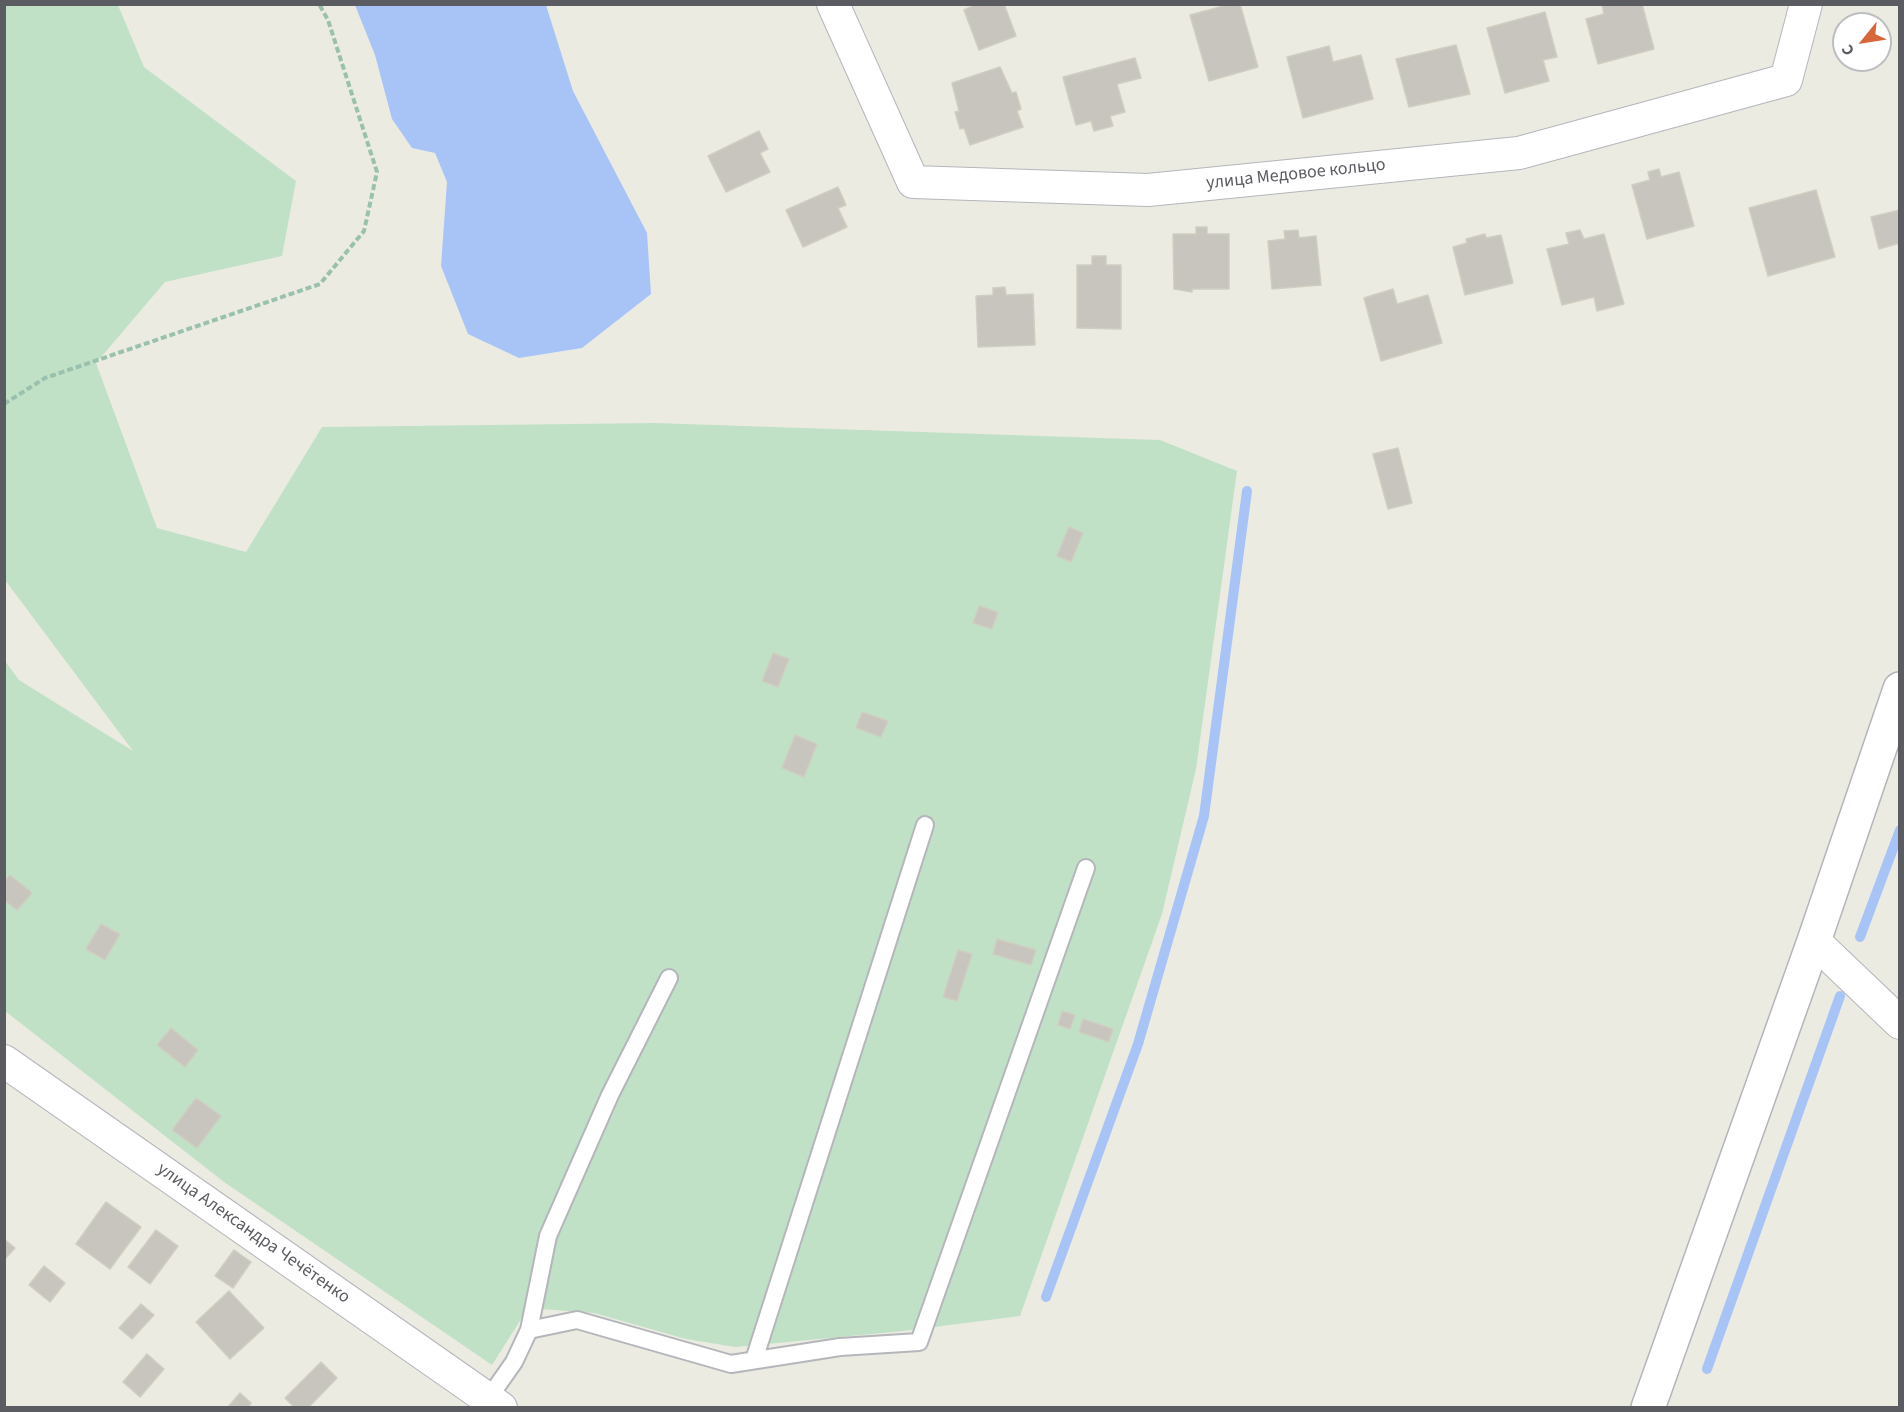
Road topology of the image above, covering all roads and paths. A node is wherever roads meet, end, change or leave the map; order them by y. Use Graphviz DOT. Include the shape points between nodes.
graph roads {
  1 [pos="319,4"];
  2 [pos="833,4"];
  3 [pos="1806,4"];
  4 [pos="4,404"];
  5 [pos="1899,689"];
  6 [pos="925,825"];
  7 [pos="1086,868"];
  8 [pos="1814,941"];
  9 [pos="669,978"];
  10 [pos="1899,1023"];
  11 [pos="4,1060"];
  12 [pos="529,1330"];
  13 [pos="754,1360"];
  14 [pos="495,1403"];
  15 [pos="1648,1407"];
  1 -- 4 [label="path" via="328,20 376,172 364,231 320,284 45,378"];
  2 -- 3 [label="street, улица Медовое кольцо" via="914,182 1148,190 1519,153 1786,80"];
  5 -- 8 [label="main road"];
  6 -- 13 [label="lane"];
  7 -- 13 [label="lane" via="919,1342 840,1347"];
  8 -- 10 [label="street"];
  8 -- 15 [label="main road"];
  9 -- 12 [label="lane" via="610,1095 548,1236"];
  11 -- 14 [label="street, улица Александра Чечётенко"];
  12 -- 13 [label="lane" via="577,1320 731,1364"];
  12 -- 14 [label="lane"];
}
